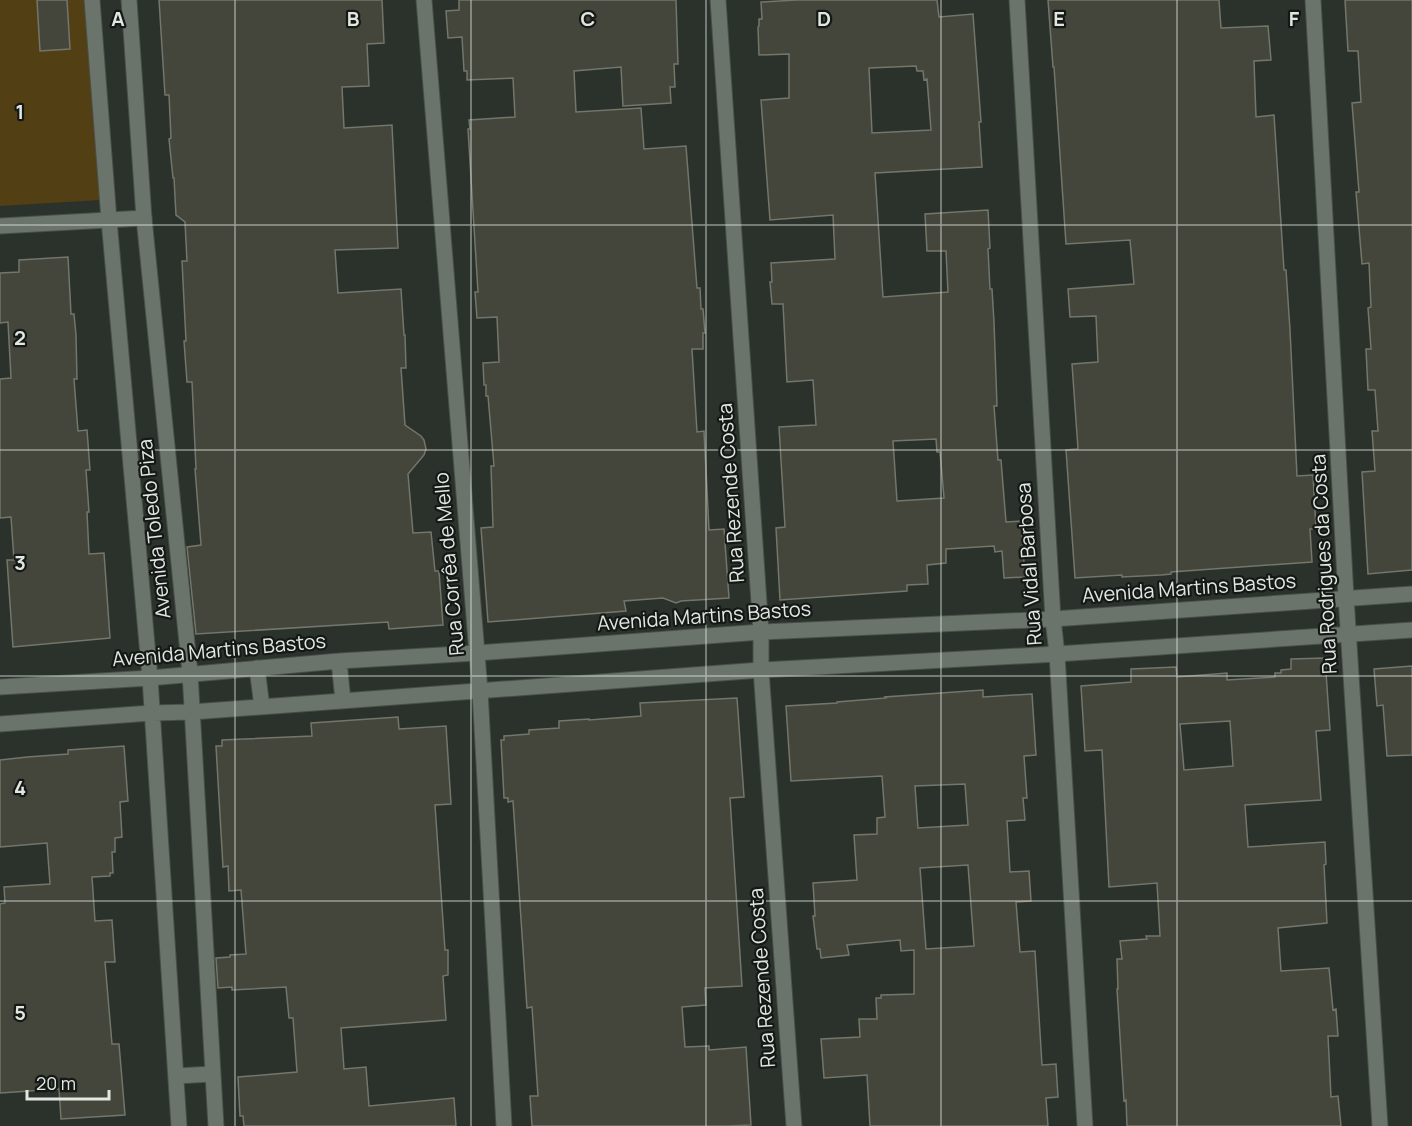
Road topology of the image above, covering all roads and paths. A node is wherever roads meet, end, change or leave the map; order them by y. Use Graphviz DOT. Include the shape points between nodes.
graph roads {
  1 [pos="92,0"];
  2 [pos="129,0"];
  3 [pos="424,0"];
  4 [pos="717,0"];
  5 [pos="1017,0"];
  6 [pos="1313,0"];
  7 [pos="144,218"];
  8 [pos="110,220"];
  9 [pos="0,226"];
  10 [pos="1412,594"];
  11 [pos="1346,597"];
  12 [pos="1053,619"];
  13 [pos="1412,630"];
  14 [pos="761,632"];
  15 [pos="1349,634"];
  16 [pos="477,653"];
  17 [pos="1057,654"];
  18 [pos="339,661"];
  19 [pos="257,669"];
  20 [pos="761,670"];
  21 [pos="190,674"];
  22 [pos="150,678"];
  23 [pos="0,687"];
  24 [pos="480,691"];
  25 [pos="343,701"];
  26 [pos="262,707"];
  27 [pos="192,712"];
  28 [pos="151,713"];
  29 [pos="0,724"];
  30 [pos="212,1074"];
  31 [pos="176,1076"];
  32 [pos="179,1126"];
  33 [pos="216,1126"];
  34 [pos="504,1126"];
  35 [pos="794,1126"];
  36 [pos="1085,1126"];
  37 [pos="1380,1126"];
  1 -- 8 [label="street, Avenida Toledo Piza"];
  2 -- 7 [label="street, Avenida Toledo Piza"];
  3 -- 16 [label="street, Rua Corrêa de Mello"];
  4 -- 14 [label="street, Rua Rezende Costa"];
  5 -- 12 [label="street, Rua Vidal Barbosa"];
  6 -- 11 [label="street, Rua Rodrigues da Costa"];
  7 -- 8 [label="street"];
  7 -- 21 [label="street, Avenida Toledo Piza"];
  8 -- 9 [label="street"];
  8 -- 22 [label="street, Avenida Toledo Piza"];
  10 -- 11 [label="street, Avenida Martins Bastos"];
  11 -- 12 [label="street, Avenida Martins Bastos"];
  11 -- 15 [label="street, Rua Rodrigues da Costa"];
  12 -- 14 [label="street, Avenida Martins Bastos"];
  12 -- 17 [label="street, Rua Vidal Barbosa"];
  13 -- 15 [label="street"];
  14 -- 16 [label="street, Avenida Martins Bastos"];
  14 -- 20 [label="street, Rua Rezende Costa"];
  15 -- 17 [label="street"];
  15 -- 37 [label="street, Rua Rodrigues da Costa"];
  16 -- 18 [label="street, Avenida Martins Bastos"];
  16 -- 24 [label="street, Rua Corrêa de Mello"];
  17 -- 20 [label="street"];
  17 -- 36 [label="street, Rua Vidal Barbosa"];
  18 -- 19 [label="street, Avenida Martins Bastos"];
  18 -- 25 [label="street"];
  19 -- 21 [label="street, Avenida Martins Bastos"];
  19 -- 26 [label="street"];
  20 -- 24 [label="street"];
  20 -- 35 [label="street, Rua Rezende Costa"];
  21 -- 22 [label="street, Avenida Martins Bastos"];
  21 -- 27 [label="street, Avenida Toledo Piza"];
  22 -- 23 [label="street, Avenida Martins Bastos"];
  22 -- 28 [label="street, Avenida Toledo Piza"];
  24 -- 25 [label="street"];
  24 -- 34 [label="street, Rua Corrêa de Mello"];
  25 -- 26 [label="street"];
  26 -- 27 [label="street"];
  27 -- 28 [label="street"];
  27 -- 30 [label="street, Avenida Toledo Piza"];
  28 -- 29 [label="street"];
  28 -- 31 [label="street, Avenida Toledo Piza"];
  30 -- 31 [label="street"];
  30 -- 33 [label="street, Avenida Toledo Piza"];
  31 -- 32 [label="street, Avenida Toledo Piza"];
}
